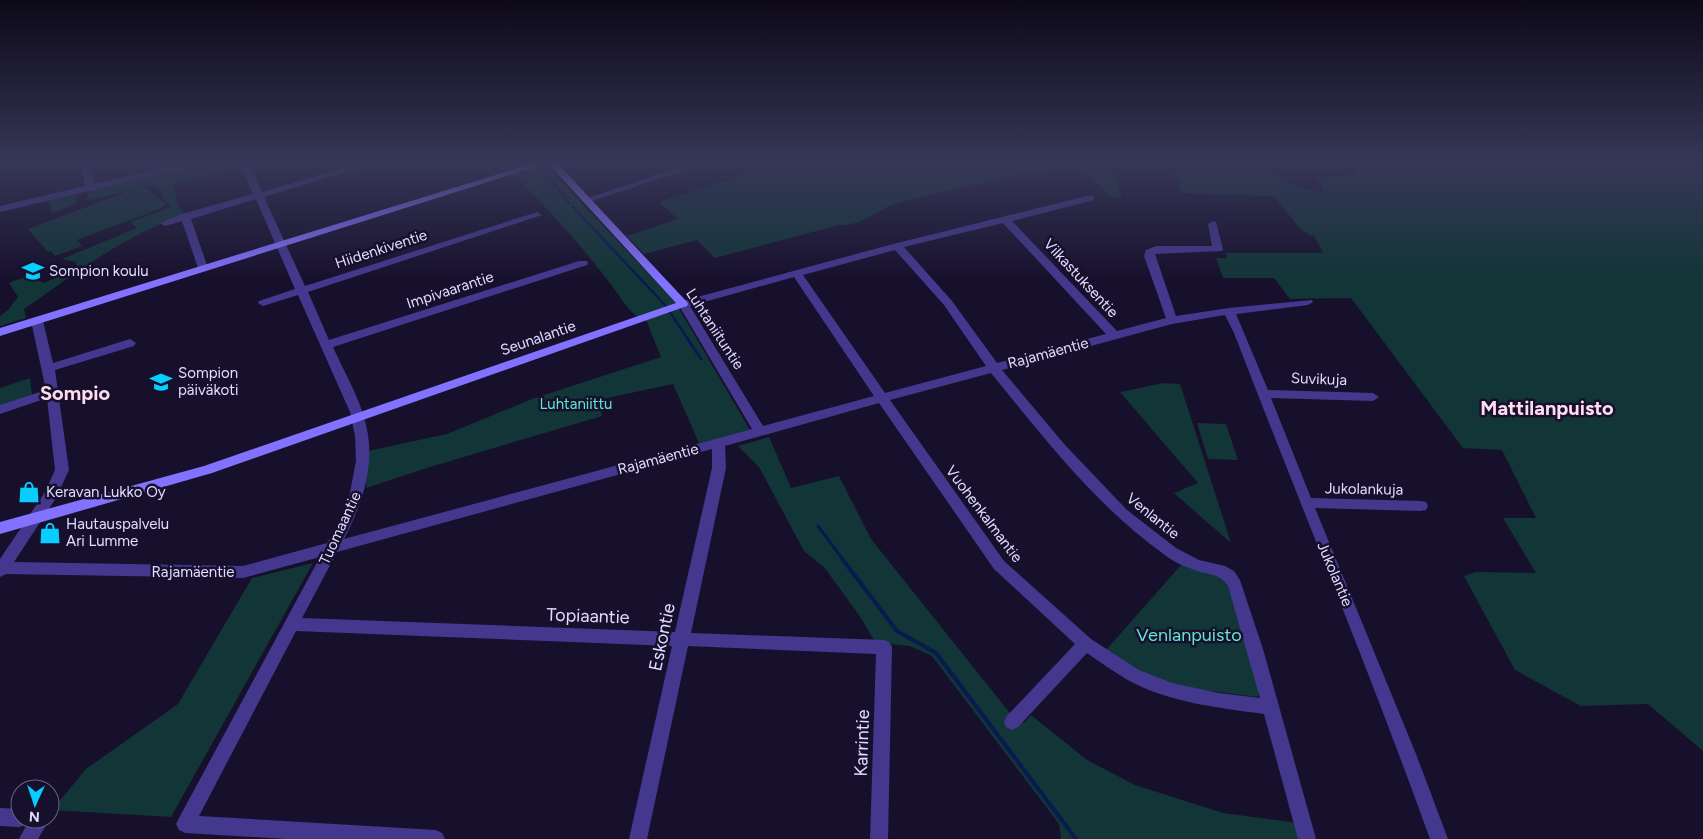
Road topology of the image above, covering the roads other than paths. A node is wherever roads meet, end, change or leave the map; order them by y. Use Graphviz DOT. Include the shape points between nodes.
graph roads {
  1 [pos="28,202"];
  2 [pos="234,202"];
  3 [pos="263,202"];
  4 [pos="415,202"];
  5 [pos="588,202"];
  6 [pos="1076,202"];
  7 [pos="0,209"];
  8 [pos="537,215"];
  9 [pos="185,216"];
  10 [pos="1006,220"];
  11 [pos="165,222"];
  12 [pos="1213,224"];
  13 [pos="282,243"];
  14 [pos="897,246"];
  15 [pos="583,263"];
  16 [pos="203,268"];
  17 [pos="797,273"];
  18 [pos="302,290"];
  19 [pos="1308,302"];
  20 [pos="263,303"];
  21 [pos="673,308"];
  22 [pos="1229,311"];
  23 [pos="1172,320"];
  24 [pos="37,321"];
  25 [pos="0,332"];
  26 [pos="1114,335"];
  27 [pos="130,343"];
  28 [pos="327,345"];
  29 [pos="993,367"];
  30 [pos="48,368"];
  31 [pos="52,392"];
  32 [pos="1264,394"];
  33 [pos="1374,397"];
  34 [pos="881,398"];
  35 [pos="0,410"];
  36 [pos="358,417"];
  37 [pos="760,432"];
  38 [pos="718,443"];
  39 [pos="1306,503"];
  40 [pos="1421,506"];
  41 [pos="36,518"];
  42 [pos="0,528"];
  43 [pos="333,547"];
  44 [pos="1,570"];
  45 [pos="290,624"];
  46 [pos="682,639"];
  47 [pos="1086,644"];
  48 [pos="884,647"];
  49 [pos="1271,707"];
  50 [pos="1012,722"];
  51 [pos="436,839"];
  52 [pos="638,839"];
  53 [pos="879,839"];
  54 [pos="1308,839"];
  55 [pos="1439,839"];
  1 -- 7 [label="street"];
  2 -- 9 [label="street"];
  3 -- 13 [label="street, Tuomaantie"];
  4 -- 13 [label="street"];
  5 -- 21 [label="street, Luhtaniituntie"];
  6 -- 10 [label="street, Seunalantie"];
  8 -- 18 [label="street, Hiidenkiventie"];
  9 -- 11 [label="street"];
  9 -- 16 [label="street"];
  10 -- 14 [label="street, Seunalantie"];
  10 -- 26 [label="street, Vilkastuksentie"];
  12 -- 23 [label="street" via="1218,249 1156,249 1150,252"];
  13 -- 16 [label="street"];
  13 -- 18 [label="street, Tuomaantie"];
  14 -- 17 [label="street, Seunalantie"];
  14 -- 29 [label="street, Venlantie" via="945,300"];
  15 -- 28 [label="street, Impivaarantie"];
  16 -- 24 [label="street"];
  17 -- 21 [label="street, Seunalantie"];
  17 -- 34 [label="street, Vuohenkalmantie"];
  18 -- 20 [label="street, Hiidenkiventie"];
  18 -- 28 [label="street, Tuomaantie"];
  19 -- 22 [label="street, Rajamäentie"];
  21 -- 36 [label="street, Seunalantie"];
  21 -- 37 [label="street, Luhtaniituntie"];
  22 -- 23 [label="street, Rajamäentie"];
  22 -- 32 [label="street, Jukolantie"];
  23 -- 26 [label="street, Rajamäentie"];
  24 -- 25 [label="street"];
  24 -- 30 [label="street"];
  26 -- 29 [label="street, Rajamäentie"];
  27 -- 30 [label="street"];
  28 -- 36 [label="street, Tuomaantie"];
  29 -- 34 [label="street, Rajamäentie"];
  29 -- 49 [label="street, Venlantie" via="1079,471 1122,514 1171,552 1196,565 1229,575 1235,584"];
  30 -- 31 [label="street"];
  31 -- 35 [label="street"];
  31 -- 41 [label="street" via="62,470"];
  32 -- 33 [label="street, Suvikuja"];
  32 -- 39 [label="street, Jukolantie"];
  34 -- 37 [label="street, Rajamäentie"];
  34 -- 47 [label="street, Vuohenkalmantie" via="999,565"];
  36 -- 41 [label="street, Seunalantie" via="207,470"];
  36 -- 43 [label="street, Tuomaantie" via="363,452 360,487"];
  37 -- 38 [label="street, Rajamäentie"];
  38 -- 43 [label="street, Rajamäentie"];
  38 -- 46 [label="street, Eskontie" via="719,468"];
  39 -- 40 [label="street, Jukolankuja"];
  39 -- 55 [label="street, Jukolantie"];
  41 -- 42 [label="street, Seunalantie"];
  41 -- 44 [label="street"];
  43 -- 44 [label="street, Rajamäentie" via="242,572"];
  43 -- 45 [label="street, Tuomaantie"];
  45 -- 46 [label="street, Topiaantie"];
  45 -- 51 [label="street, Tuomaantie" via="185,824"];
  46 -- 48 [label="street, Topiaantie"];
  46 -- 52 [label="street, Eskontie"];
  47 -- 49 [label="street, Vuohenkalmantie" via="1133,675 1172,690"];
  47 -- 50 [label="street"];
  48 -- 53 [label="street, Karrintie"];
  49 -- 54 [label="street, Venlantie"];
}
